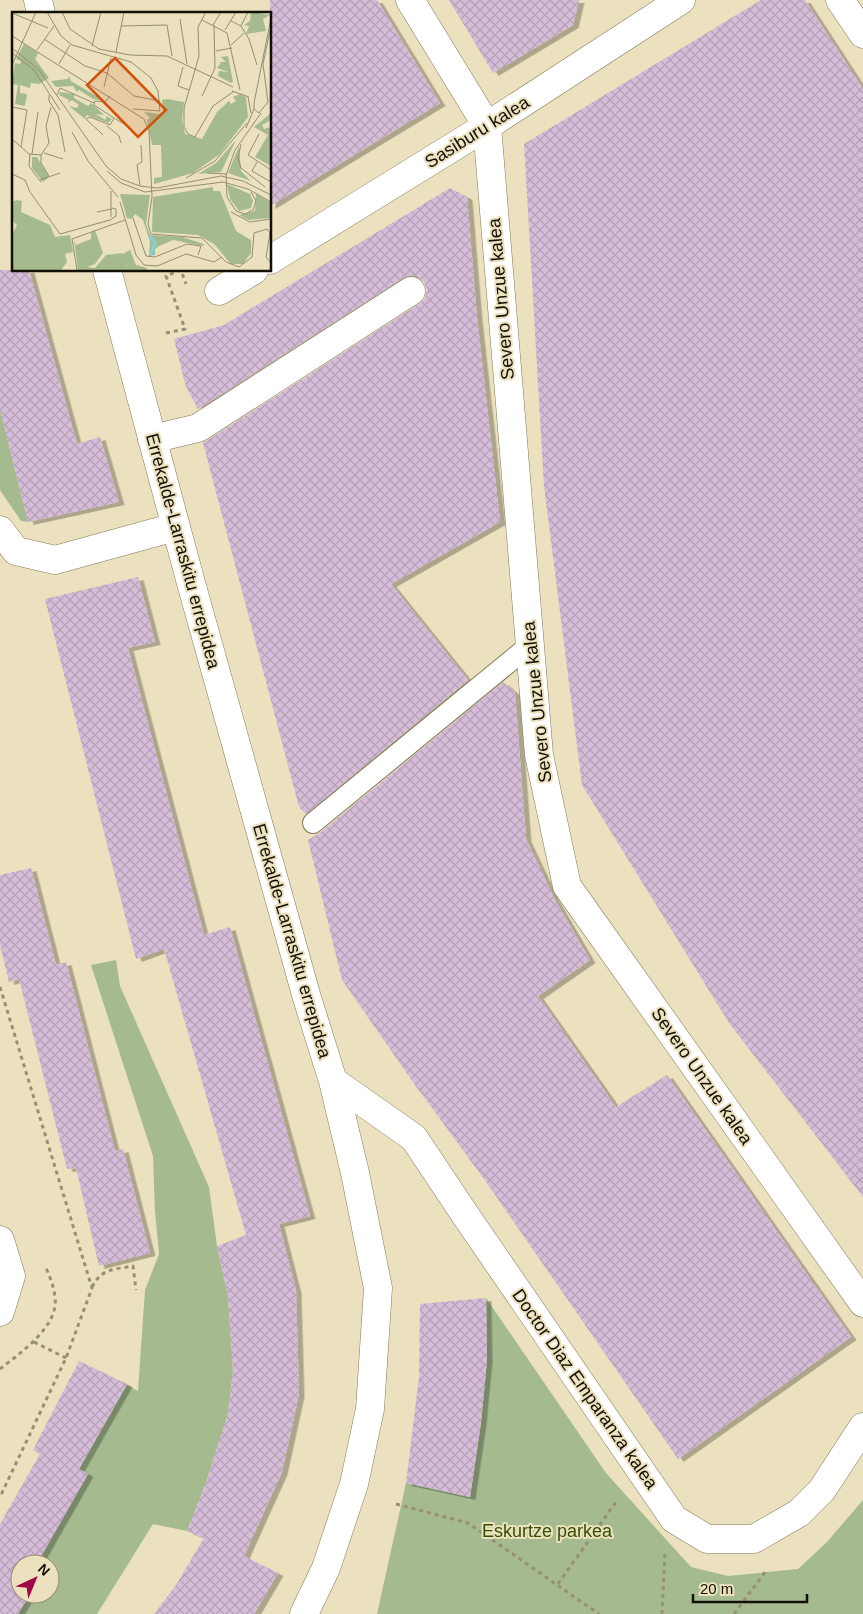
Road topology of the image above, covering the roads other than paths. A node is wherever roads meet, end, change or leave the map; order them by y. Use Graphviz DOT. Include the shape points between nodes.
graph roads {
  1 [pos="410,0"];
  2 [pos="681,0"];
  3 [pos="840,0"];
  4 [pos="863,34"];
  5 [pos="487,126"];
  6 [pos="271,259"];
  7 [pos="107,271"];
  8 [pos="252,271"];
  9 [pos="219,291"];
  10 [pos="411,291"];
  11 [pos="152,439"];
  12 [pos="175,527"];
  13 [pos="0,530"];
  14 [pos="530,645"];
  15 [pos="313,823"];
  16 [pos="333,1081"];
  17 [pos="0,1240"];
  18 [pos="863,1303"];
  19 [pos="0,1312"];
  20 [pos="863,1427"];
  21 [pos="304,1614"];
  1 -- 5 [label="street"];
  2 -- 5 [label="street, Sasiburu kalea"];
  3 -- 4 [label="street"];
  5 -- 6 [label="street, Sasiburu kalea"];
  5 -- 14 [label="street, Severo Unzue kalea"];
  7 -- 11 [label="street, Errekalde-Larraskitu errepidea"];
  8 -- 9 [label="street"];
  10 -- 11 [label="street" via="198,428"];
  11 -- 12 [label="street, Errekalde-Larraskitu errepidea"];
  12 -- 13 [label="street" via="55,560 16,551"];
  12 -- 16 [label="street, Errekalde-Larraskitu errepidea"];
  14 -- 15 [label="lane"];
  14 -- 18 [label="street, Severo Unzue kalea" via="539,755 568,886"];
  16 -- 20 [label="street, Doctor Diaz Emparanza kalea" via="414,1138 674,1519 707,1539 754,1539 799,1513 822,1490"];
  16 -- 21 [label="street, Errekalde-Larraskitu errepidea" via="378,1288 376,1337 370,1409 354,1484 326,1568"];
  17 -- 19 [label="street" via="11,1276"];
}
